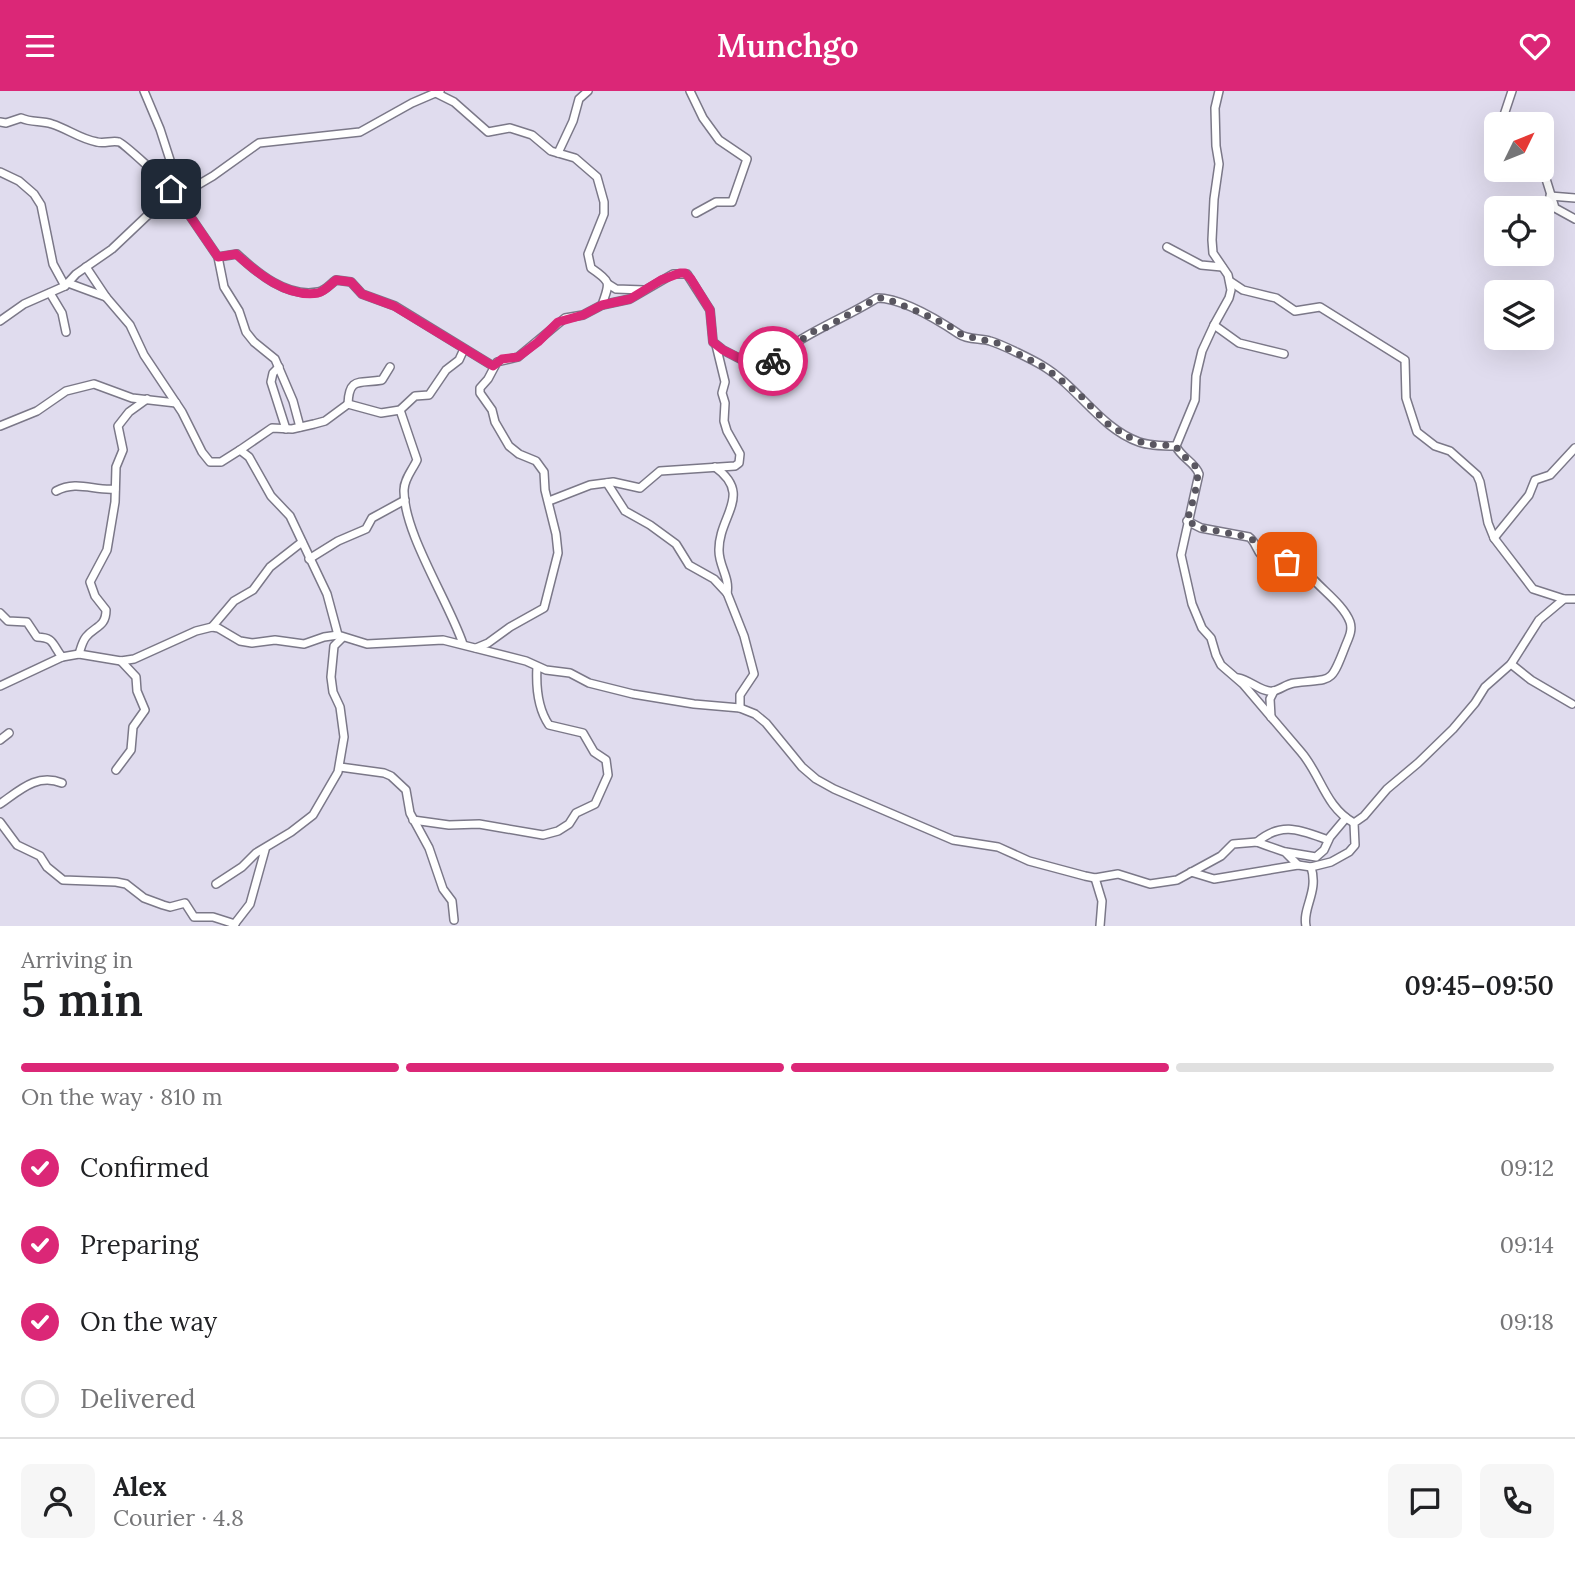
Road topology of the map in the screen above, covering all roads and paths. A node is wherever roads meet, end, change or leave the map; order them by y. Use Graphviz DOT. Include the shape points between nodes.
graph roads {
  1 [pos="144,91"];
  2 [pos="588,91"];
  3 [pos="690,91"];
  4 [pos="1219,91"];
  5 [pos="1512,91"];
  6 [pos="438,92"];
  7 [pos="1505,112"];
  8 [pos="0,122"];
  9 [pos="558,153"];
  10 [pos="0,172"];
  11 [pos="1547,182"];
  12 [pos="1550,196"];
  13 [pos="1554,196"];
  14 [pos="177,197"];
  15 [pos="1575,198"];
  16 [pos="1554,206"];
  17 [pos="696,213"];
  18 [pos="1575,219"];
  19 [pos="1167,247"];
  20 [pos="218,257"];
  21 [pos="86,267"];
  22 [pos="1222,267"];
  23 [pos="1231,282"];
  24 [pos="66,284"];
  25 [pos="608,284"];
  26 [pos="645,291"];
  27 [pos="50,293"];
  28 [pos="106,297"];
  29 [pos="602,305"];
  30 [pos="0,321"];
  31 [pos="1214,325"];
  32 [pos="66,333"];
  33 [pos="716,345"];
  34 [pos="464,349"];
  35 [pos="1284,354"];
  36 [pos="493,366"];
  37 [pos="279,367"];
  38 [pos="390,367"];
  39 [pos="147,399"];
  40 [pos="177,403"];
  41 [pos="348,404"];
  42 [pos="400,410"];
  43 [pos="0,426"];
  44 [pos="300,427"];
  45 [pos="286,429"];
  46 [pos="1176,446"];
  47 [pos="1575,448"];
  48 [pos="240,450"];
  49 [pos="715,466"];
  50 [pos="607,483"];
  51 [pos="116,489"];
  52 [pos="56,491"];
  53 [pos="405,501"];
  54 [pos="549,501"];
  55 [pos="1187,521"];
  56 [pos="1494,538"];
  57 [pos="302,542"];
  58 [pos="309,559"];
  59 [pos="1297,564"];
  60 [pos="1314,580"];
  61 [pos="727,593"];
  62 [pos="1564,599"];
  63 [pos="1575,599"];
  64 [pos="0,613"];
  65 [pos="212,627"];
  66 [pos="340,637"];
  67 [pos="463,644"];
  68 [pos="476,648"];
  69 [pos="79,654"];
  70 [pos="62,657"];
  71 [pos="121,661"];
  72 [pos="1511,664"];
  73 [pos="537,667"];
  74 [pos="1237,678"];
  75 [pos="0,686"];
  76 [pos="1274,691"];
  77 [pos="1572,704"];
  78 [pos="740,708"];
  79 [pos="1271,717"];
  80 [pos="9,733"];
  81 [pos="0,740"];
  82 [pos="340,767"];
  83 [pos="116,770"];
  84 [pos="62,783"];
  85 [pos="0,804"];
  86 [pos="413,820"];
  87 [pos="1350,820"];
  88 [pos="0,822"];
  89 [pos="1328,840"];
  90 [pos="1258,842"];
  91 [pos="265,850"];
  92 [pos="1285,852"];
  93 [pos="1298,865"];
  94 [pos="1311,867"];
  95 [pos="1190,872"];
  96 [pos="1095,878"];
  97 [pos="216,884"];
  98 [pos="454,920"];
  99 [pos="234,925"];
  100 [pos="1100,926"];
  101 [pos="1306,926"];
  1 -- 14 [label="street" via="160,129"];
  2 -- 9 [label="street" via="579,99"];
  3 -- 17 [label="street" via="719,140 747,159 732,202 716,202"];
  4 -- 22 [label="street" via="1212,240 1213,253"];
  5 -- 7 [label="street"];
  6 -- 9 [label="street" via="488,132 517,129"];
  6 -- 14 [label="street" via="360,132 264,141"];
  8 -- 14 [label="street" via="21,118 51,123 93,141 122,143"];
  9 -- 25 [label="street" via="575,157 599,182 604,213 588,254 592,268"];
  10 -- 24 [label="street" via="19,181 38,199 53,264"];
  11 -- 12 [label="street"];
  13 -- 15 [label="street"];
  14 -- 20 [label="street"];
  14 -- 21 [label="street"];
  16 -- 18 [label="street"];
  19 -- 22 [label="street" via="1201,265"];
  20 -- 34 [label="street" via="236,254 264,278 295,291 318,293 336,280 351,282 362,294 394,306"];
  20 -- 37 [label="street" via="224,287 246,332"];
  21 -- 24 [label="street"];
  21 -- 28 [label="street"];
  22 -- 23 [label="street"];
  23 -- 31 [label="street" via="1229,298"];
  23 -- 56 [label="street" via="1243,290 1276,298 1295,311 1320,307 1405,360 1406,398 1417,432 1450,451 1480,480"];
  24 -- 27 [label="street"];
  24 -- 28 [label="street"];
  25 -- 26 [label="street"];
  25 -- 29 [label="street"];
  26 -- 29 [label="street"];
  26 -- 33 [label="street" via="673,274 687,274 710,310"];
  27 -- 30 [label="street"];
  27 -- 32 [label="street" via="62,313"];
  28 -- 40 [label="street" via="126,318 147,361"];
  29 -- 36 [label="street" via="558,322 518,357 502,359"];
  31 -- 35 [label="street" via="1239,343"];
  31 -- 46 [label="street" via="1200,359 1195,400"];
  33 -- 46 [label="street" via="761,369 812,332 885,298 1044,367 1109,425 1134,440"];
  33 -- 49 [label="street" via="725,382 725,426 741,456 737,465"];
  34 -- 36 [label="street"];
  34 -- 42 [label="street" via="429,395 415,396"];
  36 -- 54 [label="street" via="480,393 509,446 542,468"];
  37 -- 44 [label="street"];
  37 -- 45 [label="street" via="271,382"];
  38 -- 41 [label="street" via="382,380 361,381 351,387"];
  39 -- 40 [label="street"];
  39 -- 43 [label="street" via="94,384 79,386"];
  39 -- 51 [label="street" via="118,426 123,450"];
  40 -- 48 [label="street" via="209,462 221,462"];
  41 -- 42 [label="street" via="381,413"];
  41 -- 44 [label="street" via="325,421"];
  42 -- 53 [label="street" via="417,460 405,483"];
  44 -- 45 [label="street"];
  45 -- 48 [label="street" via="266,430"];
  46 -- 55 [label="street" via="1199,474"];
  47 -- 56 [label="street" via="1550,475 1535,480 1529,495"];
  48 -- 57 [label="street" via="290,516"];
  49 -- 50 [label="street" via="660,471 640,488"];
  49 -- 61 [label="street" via="734,486 719,541"];
  50 -- 54 [label="street"];
  50 -- 61 [label="street" via="625,511 676,544 689,565 714,579"];
  51 -- 52 [label="street" via="70,484"];
  51 -- 69 [label="street" via="107,550 90,582 106,618 85,639"];
  53 -- 58 [label="street" via="372,519 366,529"];
  53 -- 67 [label="street" via="415,536"];
  54 -- 68 [label="street" via="558,554 546,605"];
  55 -- 59 [label="street" via="1253,538 1265,558"];
  55 -- 74 [label="street" via="1181,555 1192,604 1221,664"];
  56 -- 62 [label="street" via="1533,589"];
  57 -- 58 [label="street"];
  57 -- 65 [label="street" via="270,567 250,594 234,601"];
  58 -- 66 [label="street"];
  60 -- 76 [label="street" via="1349,619 1350,635 1330,678"];
  61 -- 78 [label="street" via="754,674 740,695"];
  62 -- 63 [label="street"];
  62 -- 72 [label="street" via="1539,620"];
  64 -- 70 [label="street" via="8,621 27,622 37,637 49,638"];
  65 -- 66 [label="street" via="252,643 304,644"];
  65 -- 71 [label="street"];
  66 -- 67 [label="street" via="367,644 432,639"];
  66 -- 82 [label="street" via="334,646 331,677 343,723"];
  67 -- 68 [label="street"];
  68 -- 73 [label="street"];
  69 -- 70 [label="street"];
  69 -- 71 [label="street"];
  70 -- 75 [label="street"];
  71 -- 83 [label="street" via="136,677 145,710 133,727 131,750"];
  72 -- 77 [label="street"];
  72 -- 87 [label="street" via="1364,816"];
  73 -- 78 [label="street" via="634,694"];
  73 -- 86 [label="street" via="542,711 550,725 583,733 594,753 607,760 608,775 595,804 576,813 565,827 543,835 479,824"];
  74 -- 76 [label="street"];
  74 -- 79 [label="street"];
  76 -- 79 [label="street"];
  78 -- 96 [label="street" via="766,723 802,767 834,789 953,840 998,847 1029,861"];
  79 -- 87 [label="street" via="1310,761 1325,793"];
  80 -- 81 [label="street"];
  82 -- 86 [label="street" via="391,776 406,790"];
  82 -- 91 [label="street" via="313,815"];
  84 -- 85 [label="street" via="48,778 32,782"];
  86 -- 98 [label="street" via="452,901"];
  87 -- 89 [label="street"];
  87 -- 94 [label="street" via="1353,849"];
  88 -- 99 [label="street" via="17,845 40,856 63,880 126,884 163,905 185,903 194,917 213,917"];
  89 -- 90 [label="street" via="1288,829 1273,831"];
  89 -- 92 [label="street" via="1316,857"];
  90 -- 92 [label="street"];
  90 -- 95 [label="street" via="1233,844 1221,856"];
  91 -- 97 [label="street"];
  91 -- 99 [label="street" via="250,904"];
  92 -- 93 [label="street"];
  93 -- 94 [label="street"];
  93 -- 95 [label="street" via="1214,879"];
  94 -- 101 [label="street" via="1312,897"];
  95 -- 96 [label="street" via="1159,884 1118,874"];
  96 -- 100 [label="street" via="1102,901"];
}
